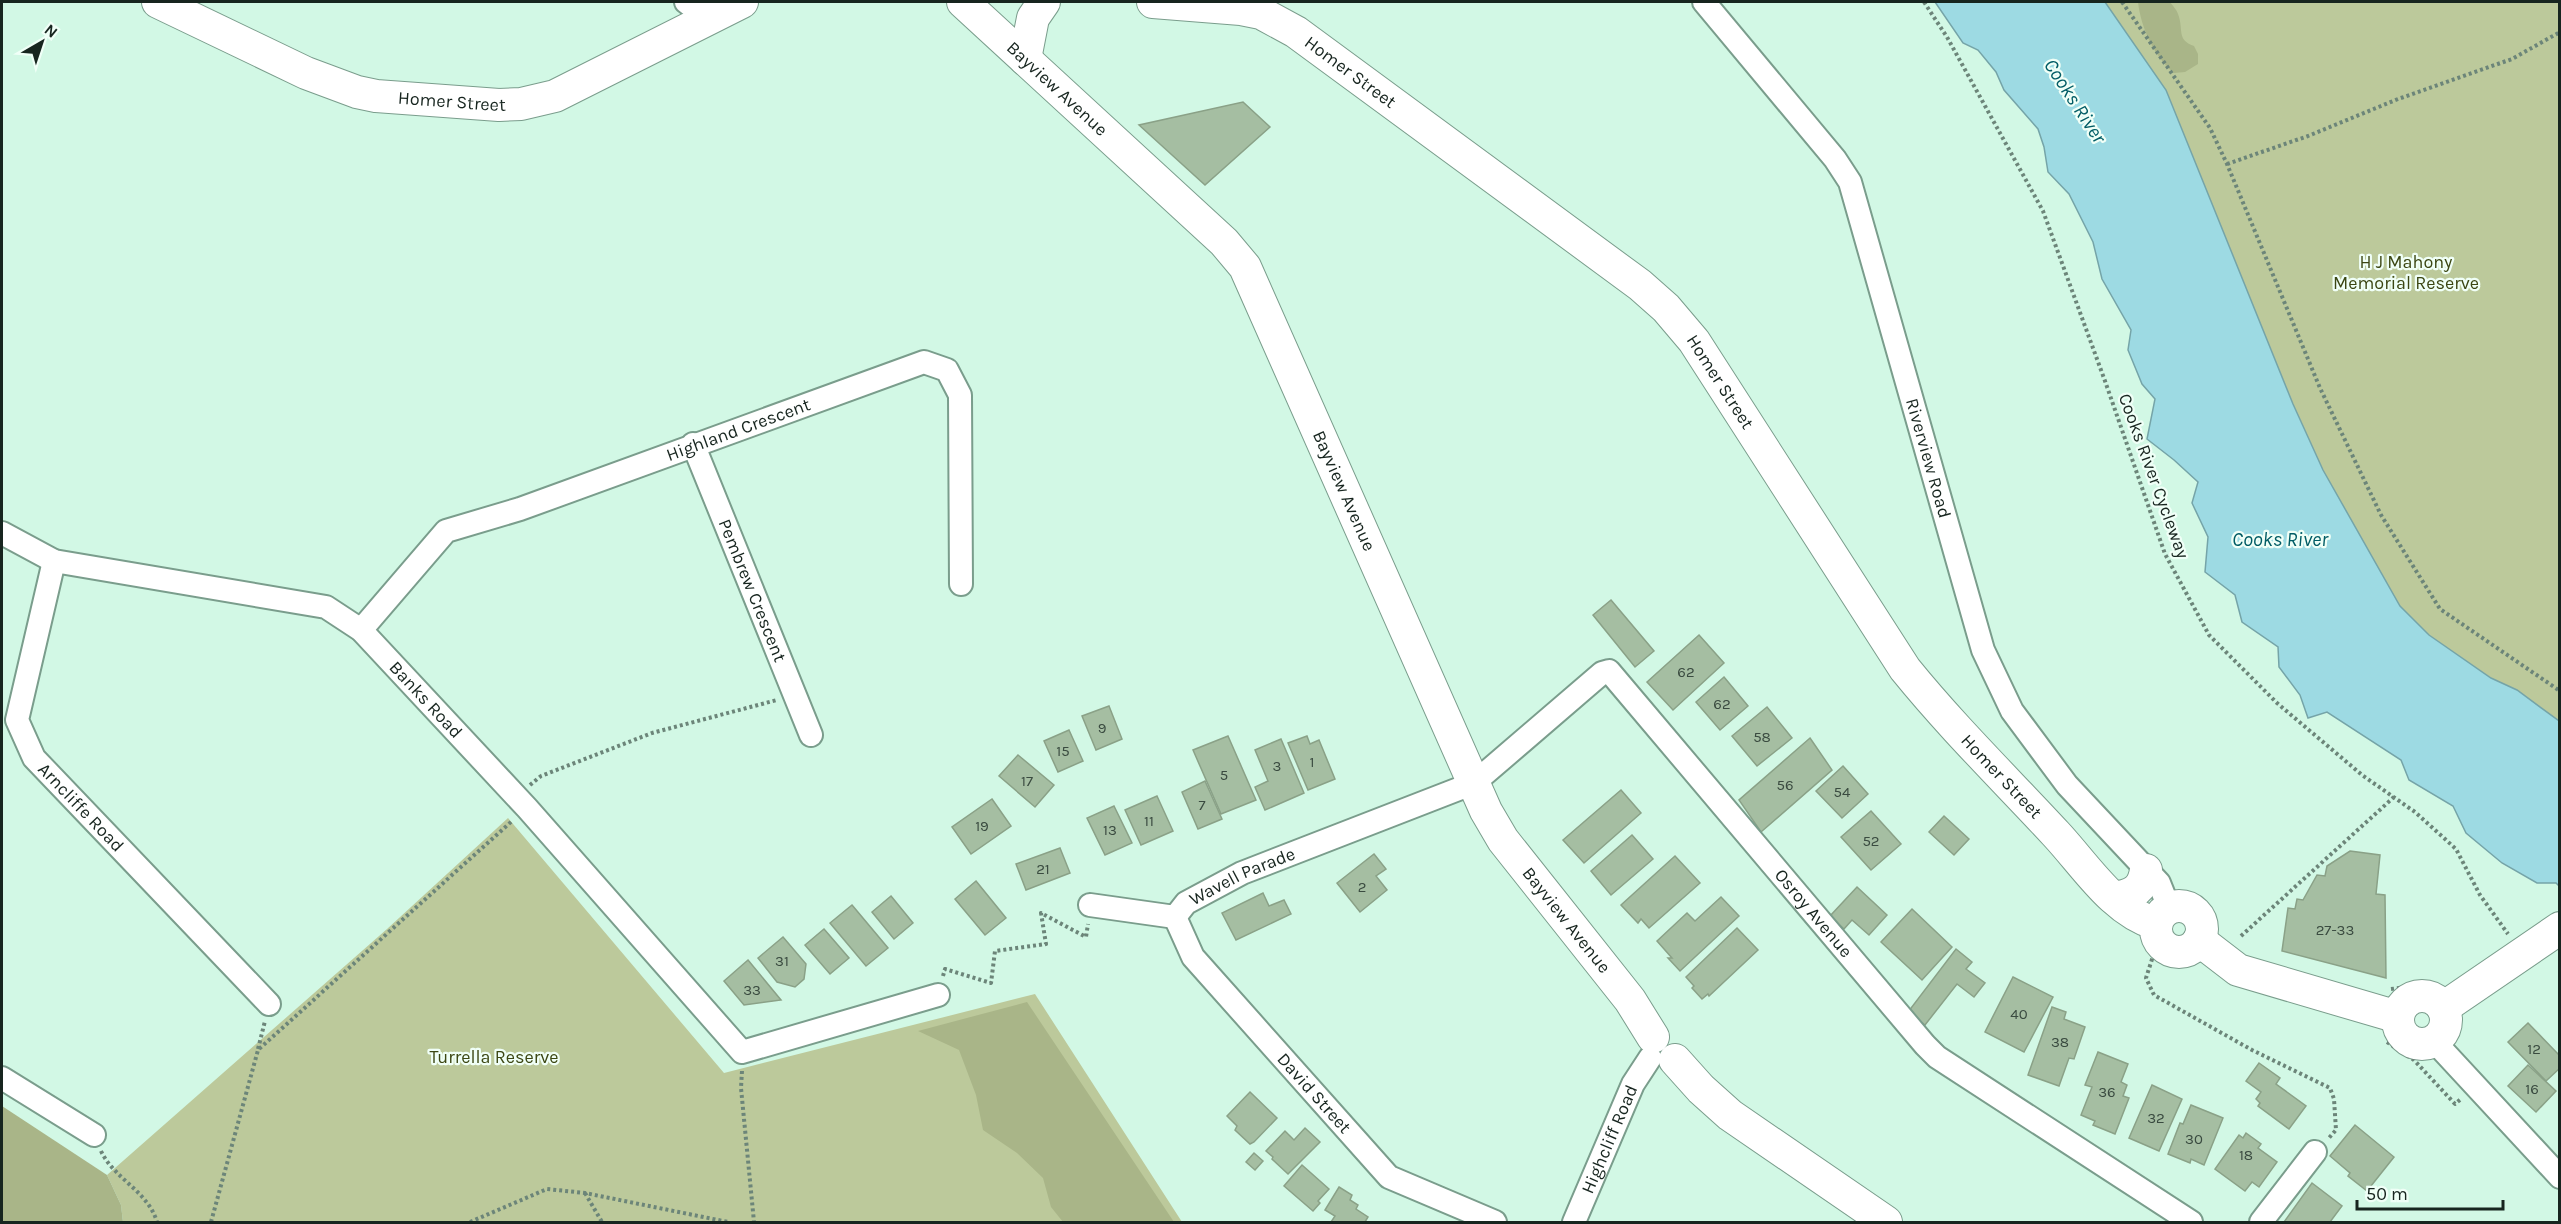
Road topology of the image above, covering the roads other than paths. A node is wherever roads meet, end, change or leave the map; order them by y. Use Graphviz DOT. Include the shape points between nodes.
graph roads {
  1 [pos="158,2"];
  2 [pos="742,2"];
  3 [pos="963,2"];
  4 [pos="1044,2"];
  5 [pos="1153,2"];
  6 [pos="1704,2"];
  7 [pos="696,10"];
  8 [pos="1025,59"];
  9 [pos="693,444"];
  10 [pos="2,533"];
  11 [pos="54,561"];
  12 [pos="962,584"];
  13 [pos="361,630"];
  14 [pos="811,735"];
  15 [pos="1474,783"];
  16 [pos="2146,870"];
  17 [pos="2114,898"];
  18 [pos="1090,905"];
  19 [pos="1175,917"];
  20 [pos="2559,927"];
  21 [pos="2160,928"];
  22 [pos="2559,950"];
  23 [pos="938,995"];
  24 [pos="269,1004"];
  25 [pos="2440,1025"];
  26 [pos="1659,1052"];
  27 [pos="2,1078"];
  28 [pos="94,1135"];
  29 [pos="2315,1152"];
  30 [pos="2559,1177"];
  31 [pos="1495,1222"];
  32 [pos="1574,1222"];
  33 [pos="1886,1222"];
  34 [pos="2191,1222"];
  35 [pos="2261,1222"];
  1 -- 7 [label="main road, Homer Street" via="348,89 376,96 499,105 555,96"];
  2 -- 7 [label="main road, Homer Street"];
  3 -- 8 [label="main road, Bayview Avenue"];
  4 -- 8 [label="main road" via="1033,18"];
  5 -- 17 [label="main road, Homer Street" via="1241,9 1279,21 1653,296 1694,341 1905,669 1945,718"];
  6 -- 16 [label="street, Riverview Road" via="1850,182 1983,650 2013,711 2067,785"];
  8 -- 15 [label="main road, Bayview Avenue" via="1224,242 1245,267"];
  9 -- 12 [label="street, Highland Crescent" via="924,362 947,370 960,395"];
  9 -- 13 [label="street, Highland Crescent" via="520,509 446,531"];
  9 -- 14 [label="street, Pembrew Crescent"];
  10 -- 11 [label="street, Banks Road"];
  11 -- 13 [label="street, Banks Road" via="326,607"];
  11 -- 24 [label="street, Arncliffe Road" via="17,720 34,758"];
  13 -- 23 [label="street, Banks Road" via="521,802 742,1052"];
  15 -- 19 [label="street, Wavell Parade" via="1242,873 1186,903"];
  15 -- 26 [label="main road, Bayview Avenue" via="1503,840 1630,1000"];
  15 -- 34 [label="street, Osroy Avenue" via="1609,671 1937,1057"];
  16 -- 17 [label="main road" via="2140,888"];
  16 -- 21 [label="street, Riverview Road" via="2158,883"];
  17 -- 21 [label="main road, Homer Street"];
  18 -- 19 [label="street, Wavell Parade"];
  19 -- 31 [label="street, David Street" via="1193,957 1389,1177"];
  20 -- 25 [label="main road"];
  21 -- 25 [label="main road, Homer Street" via="2184,906 2196,914 2202,927 2199,940 2238,970 2401,1032 2412,1042 2426,1044"];
  22 -- 25 [label="main road"];
  25 -- 30 [label="street"];
  26 -- 32 [label="street, Highcliff Road" via="1633,1084"];
  26 -- 33 [label="main road, Bayview Avenue" via="1730,1116"];
  27 -- 28 [label="street"];
  29 -- 35 [label="street"];
}
